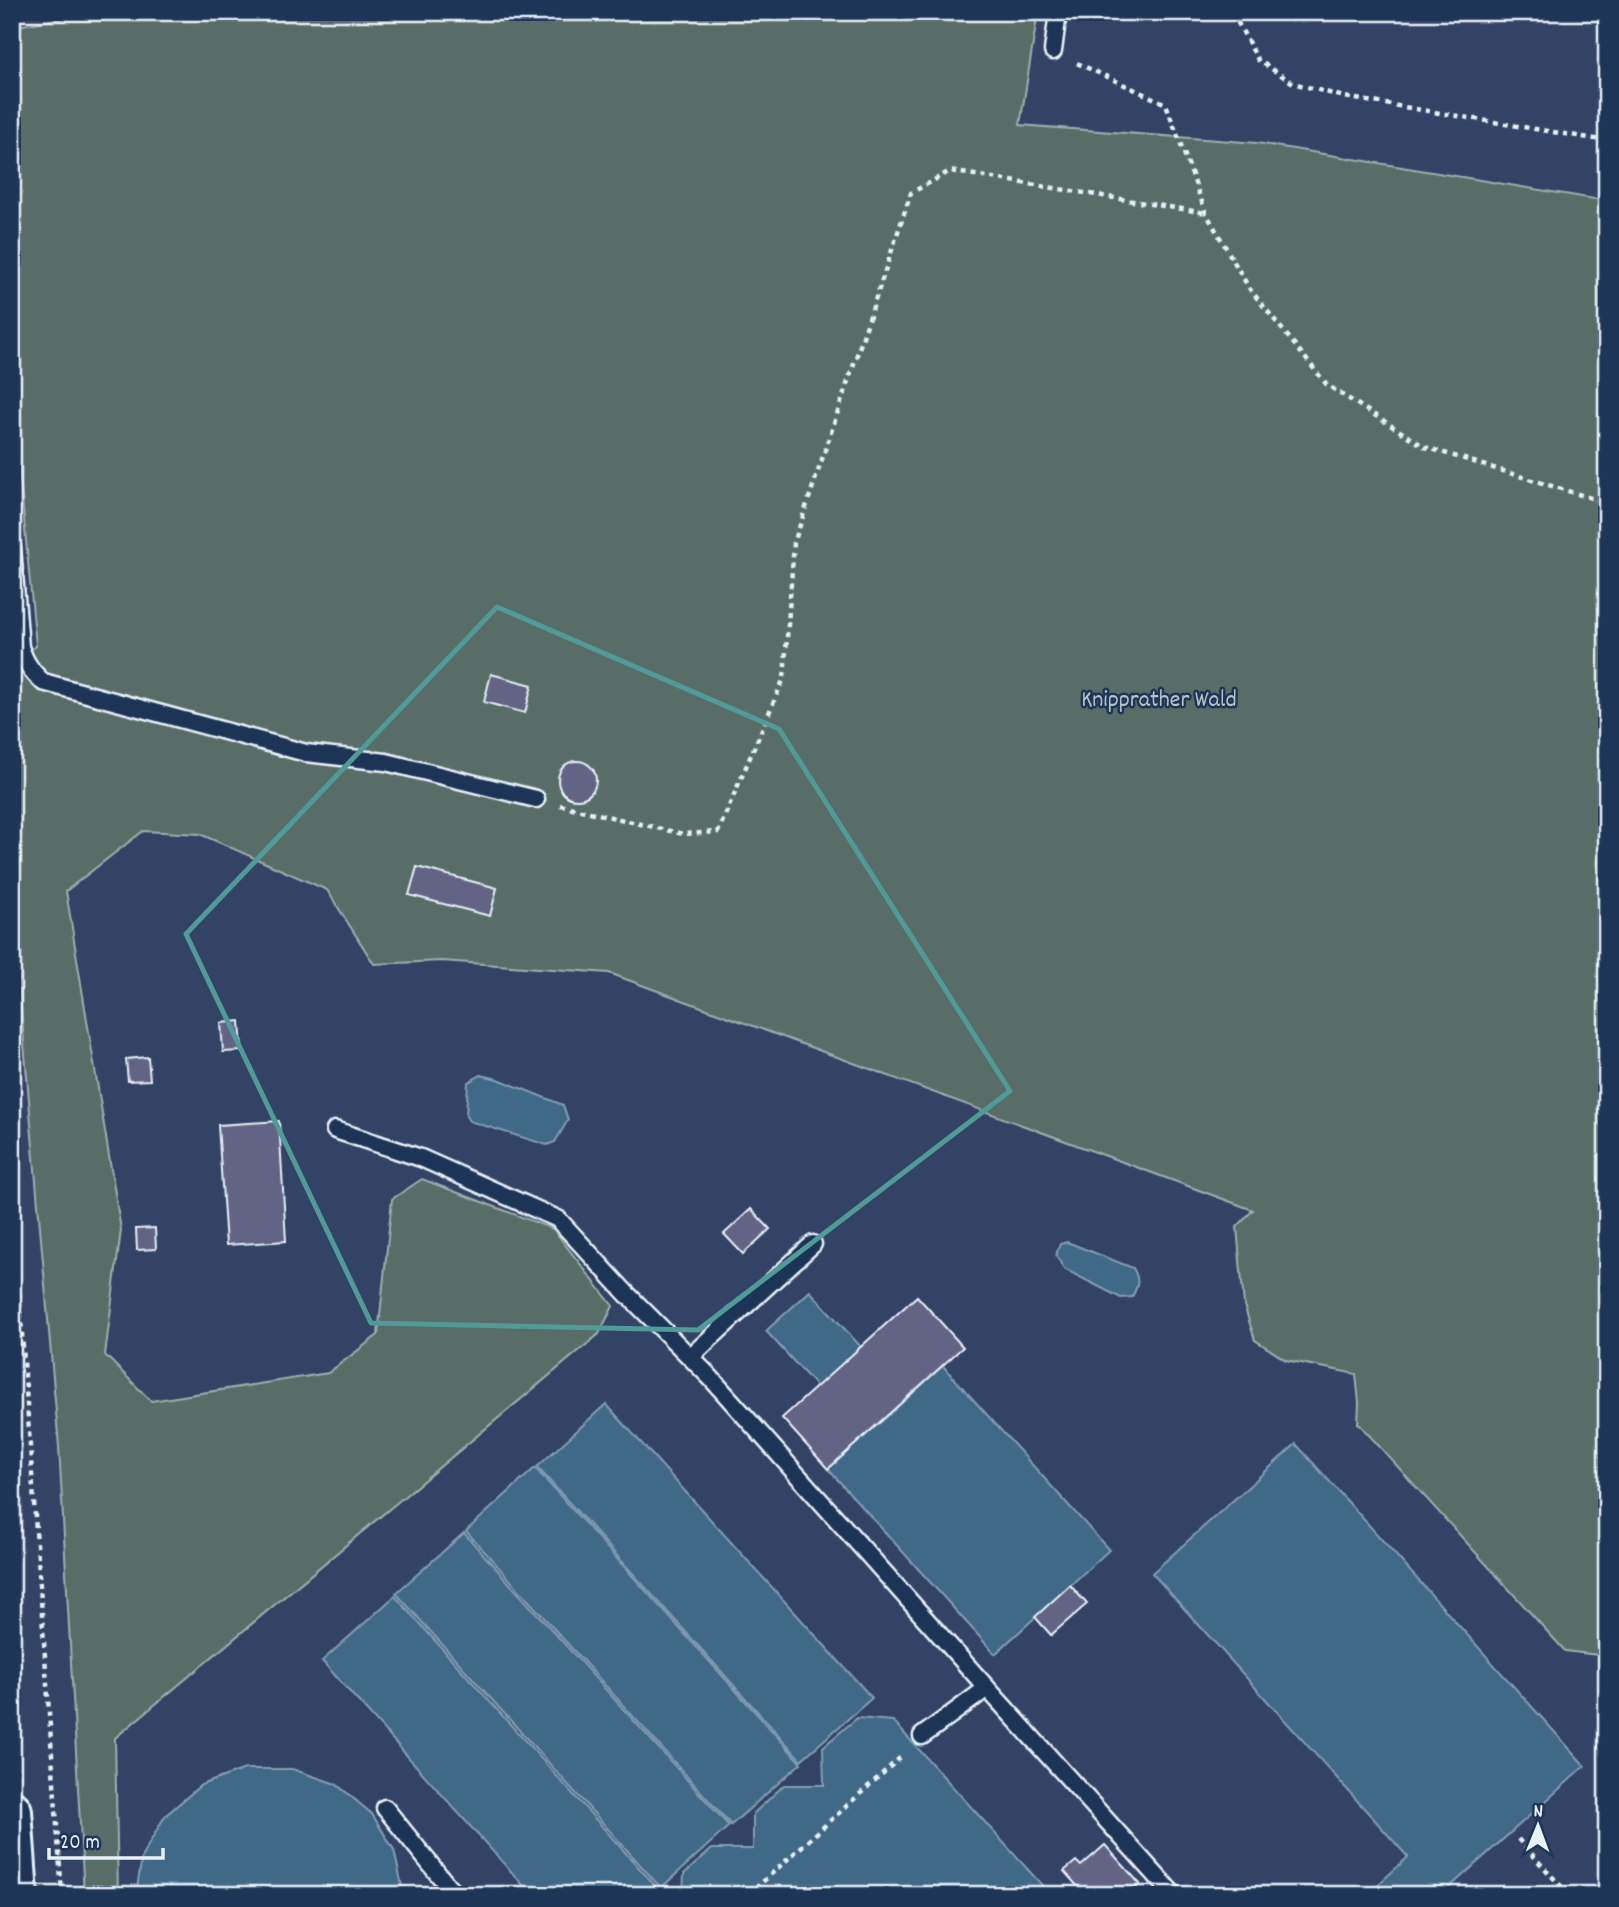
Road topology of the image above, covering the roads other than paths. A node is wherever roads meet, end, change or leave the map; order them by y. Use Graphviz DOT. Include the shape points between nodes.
graph roads {
  1 [pos="1058,12"];
  2 [pos="1053,51"];
  3 [pos="12,548"];
  4 [pos="19,665"];
  5 [pos="536,799"];
  6 [pos="335,1130"];
  7 [pos="813,1244"];
  8 [pos="690,1357"];
  9 [pos="987,1688"];
  10 [pos="922,1736"];
  11 [pos="385,1808"];
  12 [pos="13,1827"];
  13 [pos="18,1895"];
  14 [pos="456,1895"];
  15 [pos="1174,1895"];
  1 -- 2 [label="lane"];
  3 -- 4 [label="lane"];
  4 -- 5 [label="lane" via="43,682 306,753 386,762"];
  6 -- 8 [label="lane" via="421,1158 558,1219"];
  7 -- 8 [label="lane"];
  8 -- 9 [label="lane"];
  9 -- 10 [label="lane"];
  9 -- 15 [label="lane"];
  11 -- 14 [label="lane"];
  12 -- 13 [label="street"];
}
